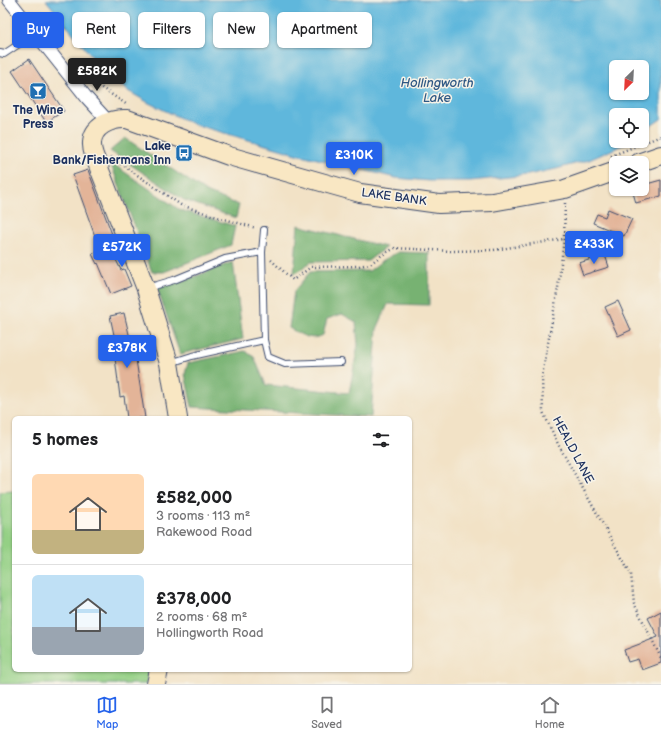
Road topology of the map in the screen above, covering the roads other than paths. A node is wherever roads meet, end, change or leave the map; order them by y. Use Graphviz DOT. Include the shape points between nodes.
graph roads {
  1 [pos="9,0"];
  2 [pos="18,12"];
  3 [pos="13,48"];
  4 [pos="46,48"];
  5 [pos="0,53"];
  6 [pos="108,121"];
  7 [pos="661,155"];
  8 [pos="649,159"];
  9 [pos="609,166"];
  10 [pos="264,230"];
  11 [pos="262,252"];
  12 [pos="146,289"];
  13 [pos="264,340"];
  14 [pos="341,362"];
  15 [pos="169,363"];
  16 [pos="178,416"];
  17 [pos="159,672"];
  18 [pos="156,684"];
  1 -- 2 [label="street"];
  3 -- 5 [label="lane" via="4,54"];
  4 -- 6 [label="street"];
  6 -- 9 [label="main road, LAKE BANK" via="128,119 229,156 360,193 439,204 492,202 565,189"];
  6 -- 12 [label="main road" via="94,136 94,155"];
  7 -- 8 [label="main road"];
  10 -- 11 [label="lane"];
  11 -- 12 [label="lane" via="225,259"];
  11 -- 13 [label="lane"];
  12 -- 15 [label="main road"];
  13 -- 14 [label="lane" via="268,357 285,364"];
  13 -- 15 [label="lane"];
  15 -- 16 [label="main road"];
  17 -- 18 [label="main road"];
}
